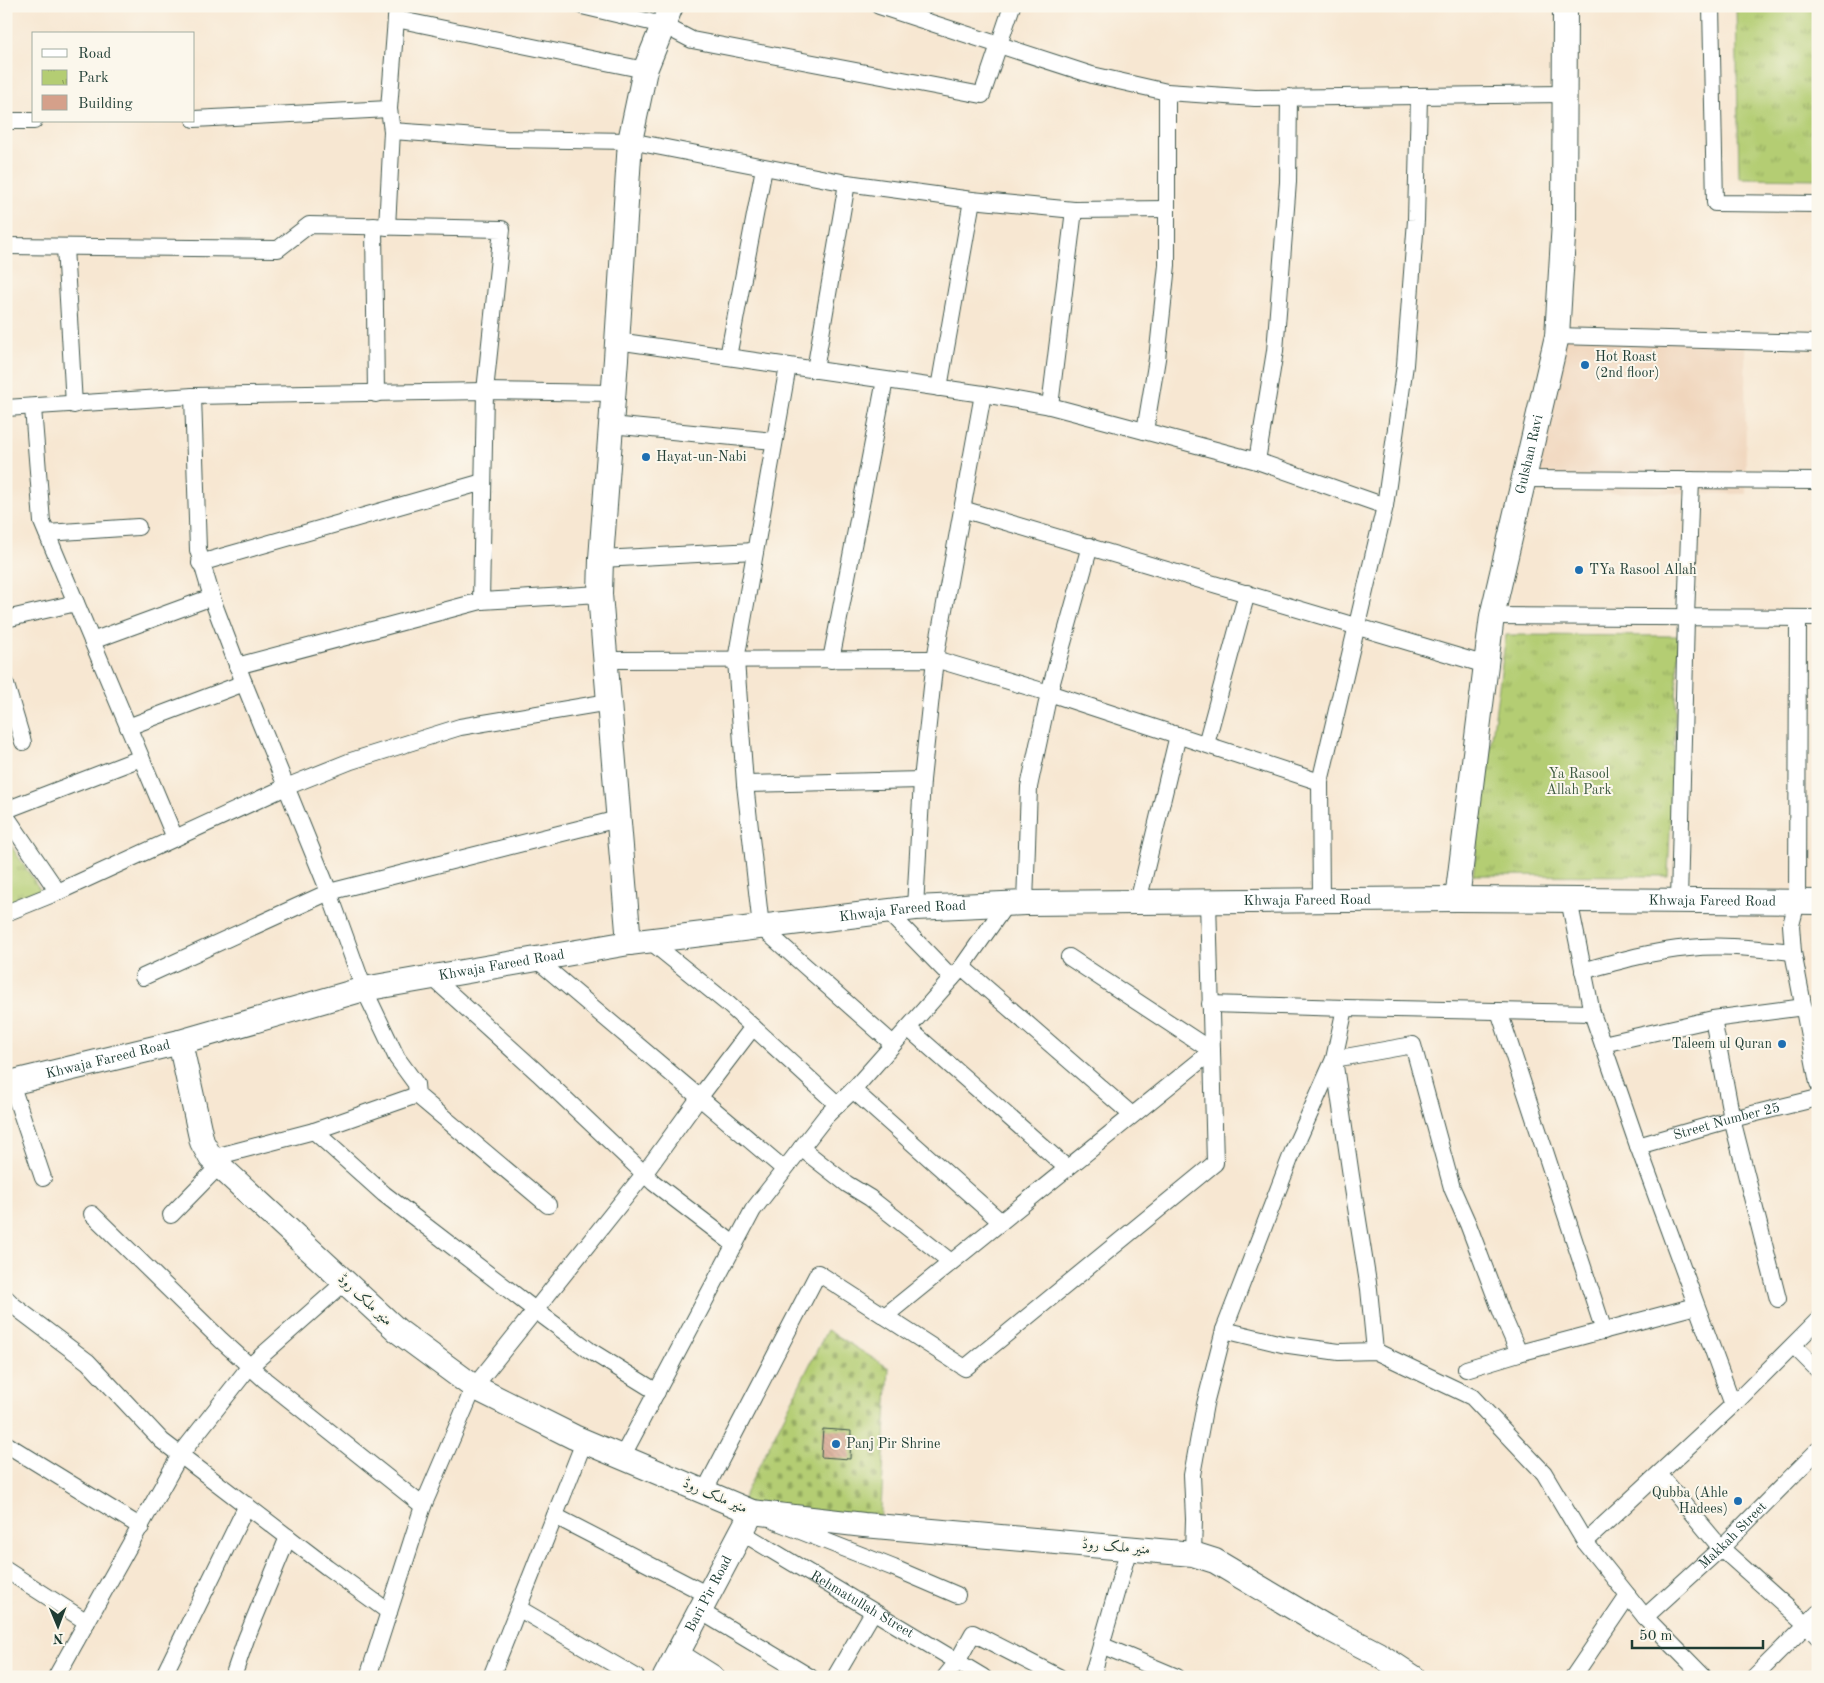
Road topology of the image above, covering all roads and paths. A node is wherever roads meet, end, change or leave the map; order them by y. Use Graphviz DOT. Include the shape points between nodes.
graph roads {
  1 [pos="582,6"];
  2 [pos="879,6"];
  3 [pos="1012,6"];
  4 [pos="1565,6"];
  5 [pos="1711,6"];
  6 [pos="396,12"];
  7 [pos="667,16"];
  8 [pos="999,45"];
  9 [pos="645,70"];
  10 [pos="1167,92"];
  11 [pos="1565,94"];
  12 [pos="1419,96"];
  13 [pos="1289,97"];
  14 [pos="389,109"];
  15 [pos="195,119"];
  16 [pos="6,121"];
  17 [pos="32,121"];
  18 [pos="392,131"];
  19 [pos="630,141"];
  20 [pos="764,168"];
  21 [pos="847,183"];
  22 [pos="972,200"];
  23 [pos="1818,204"];
  24 [pos="1166,209"];
  25 [pos="1074,210"];
  26 [pos="380,227"];
  27 [pos="6,246"];
  28 [pos="65,247"];
  29 [pos="1557,336"];
  30 [pos="617,341"];
  31 [pos="1818,343"];
  32 [pos="728,357"];
  33 [pos="788,366"];
  34 [pos="815,370"];
  35 [pos="886,380"];
  36 [pos="939,388"];
  37 [pos="485,391"];
  38 [pos="614,393"];
  39 [pos="376,394"];
  40 [pos="983,394"];
  41 [pos="193,396"];
  42 [pos="74,405"];
  43 [pos="1050,406"];
  44 [pos="6,408"];
  45 [pos="34,408"];
  46 [pos="611,424"];
  47 [pos="1145,431"];
  48 [pos="774,441"];
  49 [pos="1257,461"];
  50 [pos="1524,478"];
  51 [pos="1691,480"];
  52 [pos="1818,481"];
  53 [pos="483,482"];
  54 [pos="1385,506"];
  55 [pos="962,509"];
  56 [pos="138,526"];
  57 [pos="47,533"];
  58 [pos="1090,546"];
  59 [pos="755,551"];
  60 [pos="600,559"];
  61 [pos="200,563"];
  62 [pos="1247,593"];
  63 [pos="600,594"];
  64 [pos="212,597"];
  65 [pos="481,601"];
  66 [pos="76,603"];
  67 [pos="1492,616"];
  68 [pos="1686,617"];
  69 [pos="1798,618"];
  70 [pos="1818,618"];
  71 [pos="6,619"];
  72 [pos="1356,625"];
  73 [pos="92,640"];
  74 [pos="605,660"];
  75 [pos="736,660"];
  76 [pos="831,660"];
  77 [pos="935,660"];
  78 [pos="1486,665"];
  79 [pos="237,666"];
  80 [pos="244,684"];
  81 [pos="6,685"];
  82 [pos="1049,694"];
  83 [pos="609,702"];
  84 [pos="128,727"];
  85 [pos="1178,735"];
  86 [pos="23,742"];
  87 [pos="1206,744"];
  88 [pos="141,758"];
  89 [pos="922,780"];
  90 [pos="1320,782"];
  91 [pos="745,784"];
  92 [pos="286,788"];
  93 [pos="6,810"];
  94 [pos="6,816"];
  95 [pos="618,819"];
  96 [pos="175,838"];
  97 [pos="58,892"];
  98 [pos="329,892"];
  99 [pos="1457,899"];
  100 [pos="1321,900"];
  101 [pos="1569,900"];
  102 [pos="1208,901"];
  103 [pos="1679,901"];
  104 [pos="1138,902"];
  105 [pos="1808,902"];
  106 [pos="1016,903"];
  107 [pos="914,908"];
  108 [pos="888,912"];
  109 [pos="6,913"];
  110 [pos="761,928"];
  111 [pos="640,942"];
  112 [pos="1793,952"];
  113 [pos="1069,957"];
  114 [pos="537,960"];
  115 [pos="1584,971"];
  116 [pos="957,972"];
  117 [pos="432,977"];
  118 [pos="143,978"];
  119 [pos="364,989"];
  120 [pos="1210,1004"];
  121 [pos="1804,1007"];
  122 [pos="1344,1008"];
  123 [pos="1499,1011"];
  124 [pos="1592,1013"];
  125 [pos="1712,1019"];
  126 [pos="753,1027"];
  127 [pos="908,1028"];
  128 [pos="180,1042"];
  129 [pos="893,1044"];
  130 [pos="1603,1044"];
  131 [pos="1212,1050"];
  132 [pos="1334,1058"];
  133 [pos="1818,1083"];
  134 [pos="8,1084"];
  135 [pos="853,1090"];
  136 [pos="417,1096"];
  137 [pos="699,1098"];
  138 [pos="1818,1098"];
  139 [pos="838,1105"];
  140 [pos="1132,1115"];
  141 [pos="1732,1119"];
  142 [pos="314,1131"];
  143 [pos="1638,1146"];
  144 [pos="801,1148"];
  145 [pos="215,1163"];
  146 [pos="1067,1168"];
  147 [pos="784,1169"];
  148 [pos="644,1174"];
  149 [pos="43,1178"];
  150 [pos="548,1205"];
  151 [pos="92,1214"];
  152 [pos="171,1215"];
  153 [pos="1000,1222"];
  154 [pos="735,1245"];
  155 [pos="950,1262"];
  156 [pos="345,1282"];
  157 [pos="6,1298"];
  158 [pos="1778,1299"];
  159 [pos="1696,1306"];
  160 [pos="535,1310"];
  161 [pos="885,1316"];
  162 [pos="1818,1320"];
  163 [pos="1224,1330"];
  164 [pos="1604,1331"];
  165 [pos="1794,1346"];
  166 [pos="1375,1351"];
  167 [pos="1519,1352"];
  168 [pos="250,1366"];
  169 [pos="1466,1369"];
  170 [pos="1818,1370"];
  171 [pos="474,1387"];
  172 [pos="657,1392"];
  173 [pos="1733,1405"];
  174 [pos="584,1442"];
  175 [pos="6,1444"];
  176 [pos="1818,1450"];
  177 [pos="180,1455"];
  178 [pos="622,1457"];
  179 [pos="1659,1474"];
  180 [pos="704,1492"];
  181 [pos="247,1505"];
  182 [pos="424,1506"];
  183 [pos="555,1516"];
  184 [pos="746,1522"];
  185 [pos="141,1527"];
  186 [pos="288,1537"];
  187 [pos="1586,1542"];
  188 [pos="1128,1548"];
  189 [pos="1721,1548"];
  190 [pos="1192,1554"];
  191 [pos="6,1570"];
  192 [pos="957,1595"];
  193 [pos="1628,1596"];
  194 [pos="704,1603"];
  195 [pos="518,1608"];
  196 [pos="389,1612"];
  197 [pos="873,1612"];
  198 [pos="1645,1617"];
  199 [pos="1812,1619"];
  200 [pos="88,1622"];
  201 [pos="1818,1637"];
  202 [pos="1101,1645"];
  203 [pos="677,1654"];
  204 [pos="957,1662"];
  205 [pos="1685,1670"];
  206 [pos="56,1677"];
  207 [pos="163,1677"];
  208 [pos="234,1677"];
  209 [pos="368,1677"];
  210 [pos="492,1677"];
  211 [pos="636,1677"];
  212 [pos="665,1677"];
  213 [pos="712,1677"];
  214 [pos="810,1677"];
  215 [pos="834,1677"];
  216 [pos="945,1677"];
  217 [pos="983,1677"];
  218 [pos="1059,1677"];
  219 [pos="1092,1677"];
  220 [pos="1177,1677"];
  221 [pos="1414,1677"];
  222 [pos="1573,1677"];
  223 [pos="1704,1677"];
  224 [pos="1754,1677"];
  1 -- 7 [label="street"];
  2 -- 8 [label="street"];
  3 -- 8 [label="street"];
  4 -- 11 [label="street, Gulshan Ravi"];
  5 -- 23 [label="street" via="1715,203"];
  6 -- 9 [label="street"];
  6 -- 14 [label="street"];
  7 -- 8 [label="street" via="692,40 982,95"];
  7 -- 9 [label="street"];
  8 -- 10 [label="street" via="1092,75"];
  9 -- 19 [label="street"];
  10 -- 13 [label="street"];
  10 -- 24 [label="street"];
  11 -- 12 [label="street"];
  11 -- 29 [label="street, Gulshan Ravi" via="1564,222"];
  12 -- 13 [label="street"];
  12 -- 54 [label="street" via="1416,220 1405,364"];
  13 -- 49 [label="street" via="1288,182 1275,350"];
  14 -- 15 [label="street"];
  14 -- 18 [label="street"];
  16 -- 17 [label="street"];
  18 -- 19 [label="street" via="506,139"];
  18 -- 26 [label="street"];
  19 -- 20 [label="street"];
  19 -- 30 [label="street"];
  20 -- 21 [label="street"];
  20 -- 32 [label="street"];
  21 -- 22 [label="street"];
  21 -- 34 [label="street"];
  22 -- 25 [label="street"];
  22 -- 36 [label="street"];
  24 -- 25 [label="street"];
  24 -- 47 [label="street" via="1167,265"];
  25 -- 43 [label="street"];
  26 -- 28 [label="street" via="309,225 278,249"];
  26 -- 37 [label="street" via="502,229"];
  26 -- 39 [label="street"];
  27 -- 28 [label="street"];
  28 -- 42 [label="street"];
  29 -- 31 [label="street"];
  29 -- 50 [label="street, Gulshan Ravi"];
  30 -- 32 [label="street"];
  30 -- 38 [label="street"];
  32 -- 33 [label="street"];
  33 -- 34 [label="street"];
  33 -- 48 [label="street"];
  34 -- 35 [label="street"];
  35 -- 36 [label="street"];
  35 -- 76 [label="street"];
  36 -- 40 [label="street"];
  37 -- 38 [label="street"];
  37 -- 39 [label="street"];
  37 -- 53 [label="street"];
  38 -- 46 [label="street"];
  39 -- 41 [label="street"];
  40 -- 43 [label="street"];
  40 -- 55 [label="street"];
  41 -- 42 [label="street"];
  41 -- 61 [label="street"];
  42 -- 45 [label="street"];
  43 -- 47 [label="street"];
  44 -- 45 [label="street"];
  45 -- 57 [label="street" via="42,522"];
  46 -- 48 [label="street"];
  46 -- 60 [label="street"];
  47 -- 49 [label="street"];
  48 -- 59 [label="street"];
  49 -- 54 [label="street"];
  50 -- 51 [label="street"];
  50 -- 67 [label="street, Gulshan Ravi"];
  51 -- 52 [label="street"];
  51 -- 68 [label="street"];
  53 -- 61 [label="street"];
  53 -- 65 [label="street"];
  54 -- 72 [label="street"];
  55 -- 58 [label="street"];
  55 -- 77 [label="street"];
  56 -- 57 [label="street"];
  57 -- 66 [label="street"];
  58 -- 62 [label="street"];
  58 -- 82 [label="street"];
  59 -- 60 [label="street"];
  59 -- 75 [label="street"];
  60 -- 63 [label="street"];
  61 -- 64 [label="street"];
  62 -- 72 [label="street"];
  62 -- 87 [label="street"];
  63 -- 65 [label="street"];
  63 -- 74 [label="street"];
  64 -- 73 [label="street"];
  64 -- 79 [label="street"];
  65 -- 79 [label="street"];
  66 -- 71 [label="street"];
  66 -- 73 [label="street"];
  67 -- 68 [label="street"];
  67 -- 78 [label="street, Gulshan Ravi"];
  68 -- 69 [label="street"];
  68 -- 103 [label="street"];
  69 -- 70 [label="street"];
  69 -- 105 [label="street"];
  72 -- 78 [label="street"];
  72 -- 90 [label="street"];
  73 -- 84 [label="street"];
  74 -- 75 [label="street"];
  74 -- 83 [label="street"];
  75 -- 76 [label="street"];
  75 -- 91 [label="street"];
  76 -- 77 [label="street"];
  77 -- 82 [label="street"];
  77 -- 89 [label="street"];
  78 -- 99 [label="street, Gulshan Ravi"];
  79 -- 80 [label="street"];
  80 -- 84 [label="street"];
  80 -- 92 [label="street"];
  81 -- 86 [label="street"];
  82 -- 85 [label="street"];
  82 -- 106 [label="street" via="1029,787"];
  83 -- 92 [label="street" via="460,727 351,761"];
  83 -- 95 [label="street"];
  84 -- 88 [label="street"];
  85 -- 87 [label="street"];
  85 -- 104 [label="street"];
  87 -- 90 [label="street"];
  88 -- 93 [label="street"];
  88 -- 96 [label="street"];
  89 -- 91 [label="street"];
  89 -- 107 [label="street"];
  90 -- 100 [label="street"];
  91 -- 110 [label="street"];
  92 -- 96 [label="street"];
  92 -- 98 [label="street"];
  94 -- 97 [label="street"];
  95 -- 98 [label="street"];
  95 -- 111 [label="street"];
  96 -- 97 [label="street"];
  97 -- 109 [label="street"];
  98 -- 118 [label="street"];
  98 -- 119 [label="street"];
  99 -- 100 [label="street, Khwaja Fareed Road"];
  99 -- 101 [label="street, Khwaja Fareed Road"];
  100 -- 102 [label="street, Khwaja Fareed Road"];
  101 -- 103 [label="street, Khwaja Fareed Road"];
  101 -- 115 [label="street"];
  102 -- 104 [label="street, Khwaja Fareed Road"];
  102 -- 120 [label="street"];
  103 -- 105 [label="street, Khwaja Fareed Road"];
  104 -- 106 [label="street, Khwaja Fareed Road"];
  105 -- 112 [label="street" via="1791,925"];
  106 -- 107 [label="street, Khwaja Fareed Road"];
  106 -- 116 [label="street"];
  107 -- 108 [label="street, Khwaja Fareed Road"];
  108 -- 110 [label="street, Khwaja Fareed Road"];
  108 -- 116 [label="street"];
  110 -- 111 [label="street, Khwaja Fareed Road"];
  110 -- 129 [label="street"];
  111 -- 114 [label="street, Khwaja Fareed Road"];
  111 -- 126 [label="street" via="728,1004"];
  112 -- 115 [label="street" via="1723,946 1688,948 1631,958"];
  112 -- 121 [label="street"];
  113 -- 131 [label="street"];
  114 -- 117 [label="street, Khwaja Fareed Road"];
  114 -- 137 [label="street"];
  115 -- 124 [label="street"];
  116 -- 127 [label="street"];
  116 -- 140 [label="street"];
  117 -- 119 [label="street, Khwaja Fareed Road"];
  117 -- 148 [label="street"];
  119 -- 128 [label="street, Khwaja Fareed Road"];
  119 -- 136 [label="street" via="396,1058 416,1084"];
  120 -- 122 [label="street"];
  120 -- 131 [label="street"];
  121 -- 125 [label="street"];
  121 -- 133 [label="street"];
  122 -- 123 [label="street"];
  122 -- 132 [label="street"];
  123 -- 124 [label="street"];
  123 -- 164 [label="street"];
  124 -- 130 [label="street"];
  125 -- 130 [label="street"];
  125 -- 141 [label="street"];
  126 -- 137 [label="street"];
  126 -- 139 [label="street"];
  127 -- 129 [label="street"];
  127 -- 146 [label="street"];
  128 -- 134 [label="street, Khwaja Fareed Road"];
  128 -- 145 [label="street, منیر ملک روڈ" via="202,1142"];
  129 -- 135 [label="street"];
  130 -- 143 [label="street"];
  131 -- 140 [label="street"];
  131 -- 161 [label="street" via="1214,1163 965,1368"];
  132 -- 163 [label="street" via="1293,1151"];
  132 -- 166 [label="street" via="1369,1289"];
  132 -- 167 [label="street" via="1413,1045 1452,1188"];
  134 -- 149 [label="street"];
  135 -- 139 [label="street"];
  135 -- 153 [label="street"];
  136 -- 142 [label="street"];
  136 -- 150 [label="street"];
  137 -- 147 [label="street"];
  137 -- 148 [label="street"];
  138 -- 141 [label="street, Street Number 25"];
  139 -- 144 [label="street"];
  140 -- 146 [label="street"];
  141 -- 143 [label="street, Street Number 25"];
  141 -- 158 [label="street"];
  142 -- 145 [label="street"];
  142 -- 160 [label="street" via="384,1194"];
  143 -- 159 [label="street"];
  144 -- 147 [label="street"];
  144 -- 155 [label="street"];
  145 -- 152 [label="street"];
  145 -- 156 [label="street, منیر ملک روڈ"];
  146 -- 153 [label="street"];
  147 -- 154 [label="street" via="752,1210"];
  148 -- 154 [label="street"];
  148 -- 160 [label="street"];
  151 -- 168 [label="street"];
  153 -- 155 [label="street"];
  154 -- 172 [label="street"];
  155 -- 161 [label="street"];
  156 -- 168 [label="street"];
  156 -- 171 [label="street, منیر ملک روڈ" via="398,1331"];
  157 -- 177 [label="street" via="88,1362 162,1441"];
  159 -- 164 [label="street"];
  159 -- 173 [label="street"];
  160 -- 171 [label="street"];
  160 -- 172 [label="street" via="589,1350"];
  161 -- 180 [label="street" via="818,1273"];
  162 -- 165 [label="street"];
  163 -- 166 [label="street" via="1282,1344 1339,1352"];
  163 -- 190 [label="street" via="1204,1404 1192,1475"];
  164 -- 167 [label="street"];
  165 -- 170 [label="street"];
  165 -- 173 [label="street"];
  166 -- 187 [label="street" via="1472,1398 1544,1473"];
  167 -- 169 [label="street"];
  168 -- 177 [label="street"];
  168 -- 182 [label="street"];
  171 -- 174 [label="street, منیر ملک روڈ"];
  171 -- 182 [label="street"];
  172 -- 178 [label="street"];
  173 -- 179 [label="street"];
  174 -- 178 [label="street, منیر ملک روڈ"];
  174 -- 183 [label="street"];
  175 -- 185 [label="street"];
  176 -- 189 [label="street, Makkah Street"];
  177 -- 181 [label="street"];
  177 -- 185 [label="street"];
  178 -- 180 [label="street, منیر ملک روڈ"];
  179 -- 187 [label="street"];
  179 -- 189 [label="street"];
  180 -- 184 [label="street, منیر ملک روڈ"];
  181 -- 186 [label="street"];
  181 -- 207 [label="street"];
  182 -- 196 [label="street"];
  183 -- 194 [label="street"];
  183 -- 195 [label="street"];
  184 -- 188 [label="street, منیر ملک روڈ" via="864,1525"];
  184 -- 192 [label="street" via="894,1568"];
  184 -- 194 [label="street, Bari Pir Road"];
  184 -- 197 [label="street, Rehmatullah Street"];
  185 -- 200 [label="street"];
  186 -- 196 [label="street"];
  186 -- 208 [label="street"];
  187 -- 193 [label="street"];
  188 -- 190 [label="street, منیر ملک روڈ"];
  188 -- 202 [label="street"];
  189 -- 198 [label="street, Makkah Street"];
  189 -- 199 [label="street"];
  190 -- 221 [label="street, منیر ملک روڈ" via="1215,1561"];
  191 -- 200 [label="street"];
  193 -- 198 [label="street"];
  193 -- 222 [label="street"];
  194 -- 203 [label="street, Bari Pir Road"];
  194 -- 214 [label="street"];
  195 -- 210 [label="street"];
  195 -- 211 [label="street"];
  196 -- 209 [label="street"];
  197 -- 204 [label="street, Rehmatullah Street"];
  197 -- 215 [label="street"];
  198 -- 205 [label="street"];
  199 -- 201 [label="street"];
  199 -- 224 [label="street"];
  200 -- 206 [label="street"];
  202 -- 219 [label="street"];
  202 -- 220 [label="street"];
  203 -- 212 [label="street, Bari Pir Road"];
  203 -- 213 [label="street"];
  204 -- 216 [label="street"];
  204 -- 217 [label="street, Rehmatullah Street"];
  204 -- 218 [label="street" via="973,1633"];
  205 -- 223 [label="street"];
}
